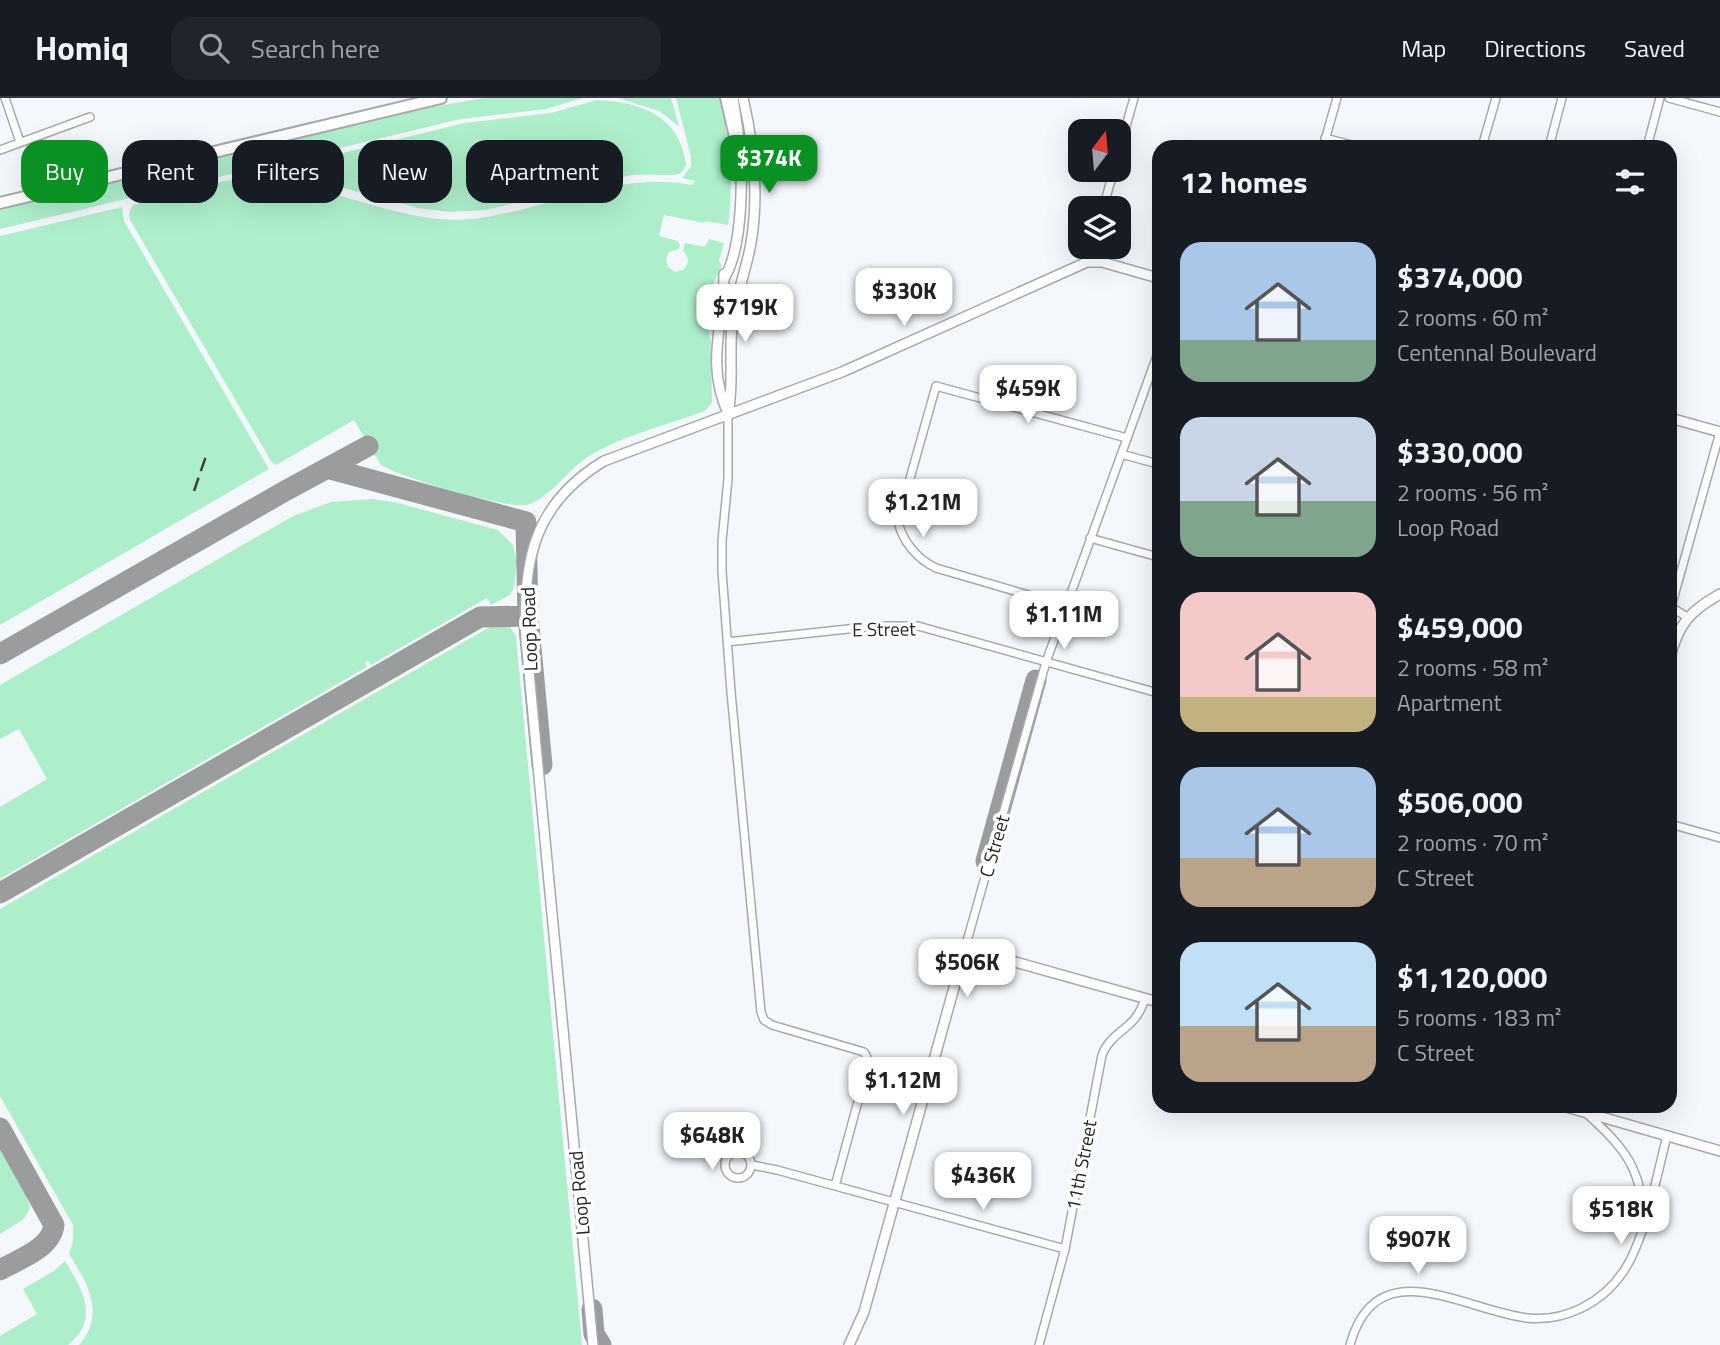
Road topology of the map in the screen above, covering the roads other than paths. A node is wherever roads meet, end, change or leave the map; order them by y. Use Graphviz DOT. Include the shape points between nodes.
graph roads {
  1 [pos="5,98"];
  2 [pos="441,98"];
  3 [pos="726,98"];
  4 [pos="733,98"];
  5 [pos="743,98"];
  6 [pos="1134,98"];
  7 [pos="1337,98"];
  8 [pos="1496,98"];
  9 [pos="1563,98"];
  10 [pos="1660,98"];
  11 [pos="1669,98"];
  12 [pos="1720,112"];
  13 [pos="90,117"];
  14 [pos="1128,119"];
  15 [pos="1325,138"];
  16 [pos="1333,140"];
  17 [pos="1484,140"];
  18 [pos="1551,140"];
  19 [pos="1649,140"];
  20 [pos="20,142"];
  21 [pos="0,150"];
  22 [pos="741,163"];
  23 [pos="0,203"];
  24 [pos="1088,259"];
  25 [pos="1087,262"];
  26 [pos="1152,276"];
  27 [pos="1152,369"];
  28 [pos="728,413"];
  29 [pos="1677,420"];
  30 [pos="1720,432"];
  31 [pos="1127,438"];
  32 [pos="1121,454"];
  33 [pos="1152,462"];
  34 [pos="1090,538"];
  35 [pos="1152,554"];
  36 [pos="1677,586"];
  37 [pos="1720,594"];
  38 [pos="1066,606"];
  39 [pos="1677,611"];
  40 [pos="1687,617"];
  41 [pos="1677,633"];
  42 [pos="727,642"];
  43 [pos="1046,662"];
  44 [pos="1152,691"];
  45 [pos="1677,826"];
  46 [pos="1720,838"];
  47 [pos="965,948"];
  48 [pos="1145,998"];
  49 [pos="1152,1000"];
  50 [pos="1587,1113"];
  51 [pos="1589,1113"];
  52 [pos="1667,1136"];
  53 [pos="1720,1151"];
  54 [pos="751,1166"];
  55 [pos="835,1186"];
  56 [pos="895,1202"];
  57 [pos="1644,1222"];
  58 [pos="1065,1250"];
  59 [pos="593,1345"];
  60 [pos="849,1345"];
  61 [pos="1040,1345"];
  62 [pos="1350,1345"];
  1 -- 20 [label="street"];
  2 -- 23 [label="main road"];
  3 -- 22 [label="main road"];
  4 -- 22 [label="street"];
  5 -- 28 [label="street" via="752,147 754,202 751,243 732,325"];
  6 -- 14 [label="street"];
  7 -- 15 [label="street"];
  8 -- 17 [label="street"];
  9 -- 18 [label="street"];
  10 -- 19 [label="street"];
  11 -- 12 [label="street"];
  13 -- 20 [label="street"];
  15 -- 16 [label="street"];
  20 -- 21 [label="street"];
  22 -- 28 [label="street" via="740,206 735,240 725,262 716,343 720,396"];
  24 -- 25 [label="street"];
  25 -- 26 [label="street"];
  25 -- 28 [label="street, Loop Road" via="860,365"];
  27 -- 31 [label="street, C Street"];
  28 -- 42 [label="street" via="722,554"];
  28 -- 59 [label="street, Loop Road" via="618,455 580,477 543,524 527,574 527,640"];
  29 -- 30 [label="street"];
  30 -- 36 [label="street"];
  31 -- 32 [label="street, C Street"];
  31 -- 38 [label="street" via="936,386 898,521 904,540 921,560 936,568"];
  32 -- 33 [label="street"];
  32 -- 34 [label="street, C Street"];
  34 -- 35 [label="street"];
  34 -- 38 [label="street, C Street"];
  37 -- 40 [label="street"];
  38 -- 43 [label="street, C Street"];
  39 -- 40 [label="street"];
  40 -- 41 [label="street"];
  42 -- 43 [label="street, E Street" via="908,625"];
  42 -- 55 [label="street" via="762,1016 777,1027 864,1052 869,1061"];
  43 -- 44 [label="street, E Street"];
  43 -- 47 [label="street, C Street"];
  45 -- 46 [label="street"];
  47 -- 48 [label="street"];
  47 -- 56 [label="street, C Street"];
  48 -- 49 [label="street"];
  48 -- 58 [label="street, 11th Street" via="1138,1018 1110,1041 1102,1055"];
  50 -- 57 [label="street" via="1632,1162"];
  51 -- 52 [label="street"];
  52 -- 53 [label="street"];
  52 -- 57 [label="street"];
  54 -- 55 [label="street"];
  55 -- 56 [label="street"];
  56 -- 58 [label="street"];
  56 -- 60 [label="street, C Street" via="864,1312"];
  57 -- 62 [label="street" via="1628,1265 1606,1293 1572,1312 1527,1318 1406,1290 1368,1309"];
  58 -- 61 [label="street, 11th Street"];
}
